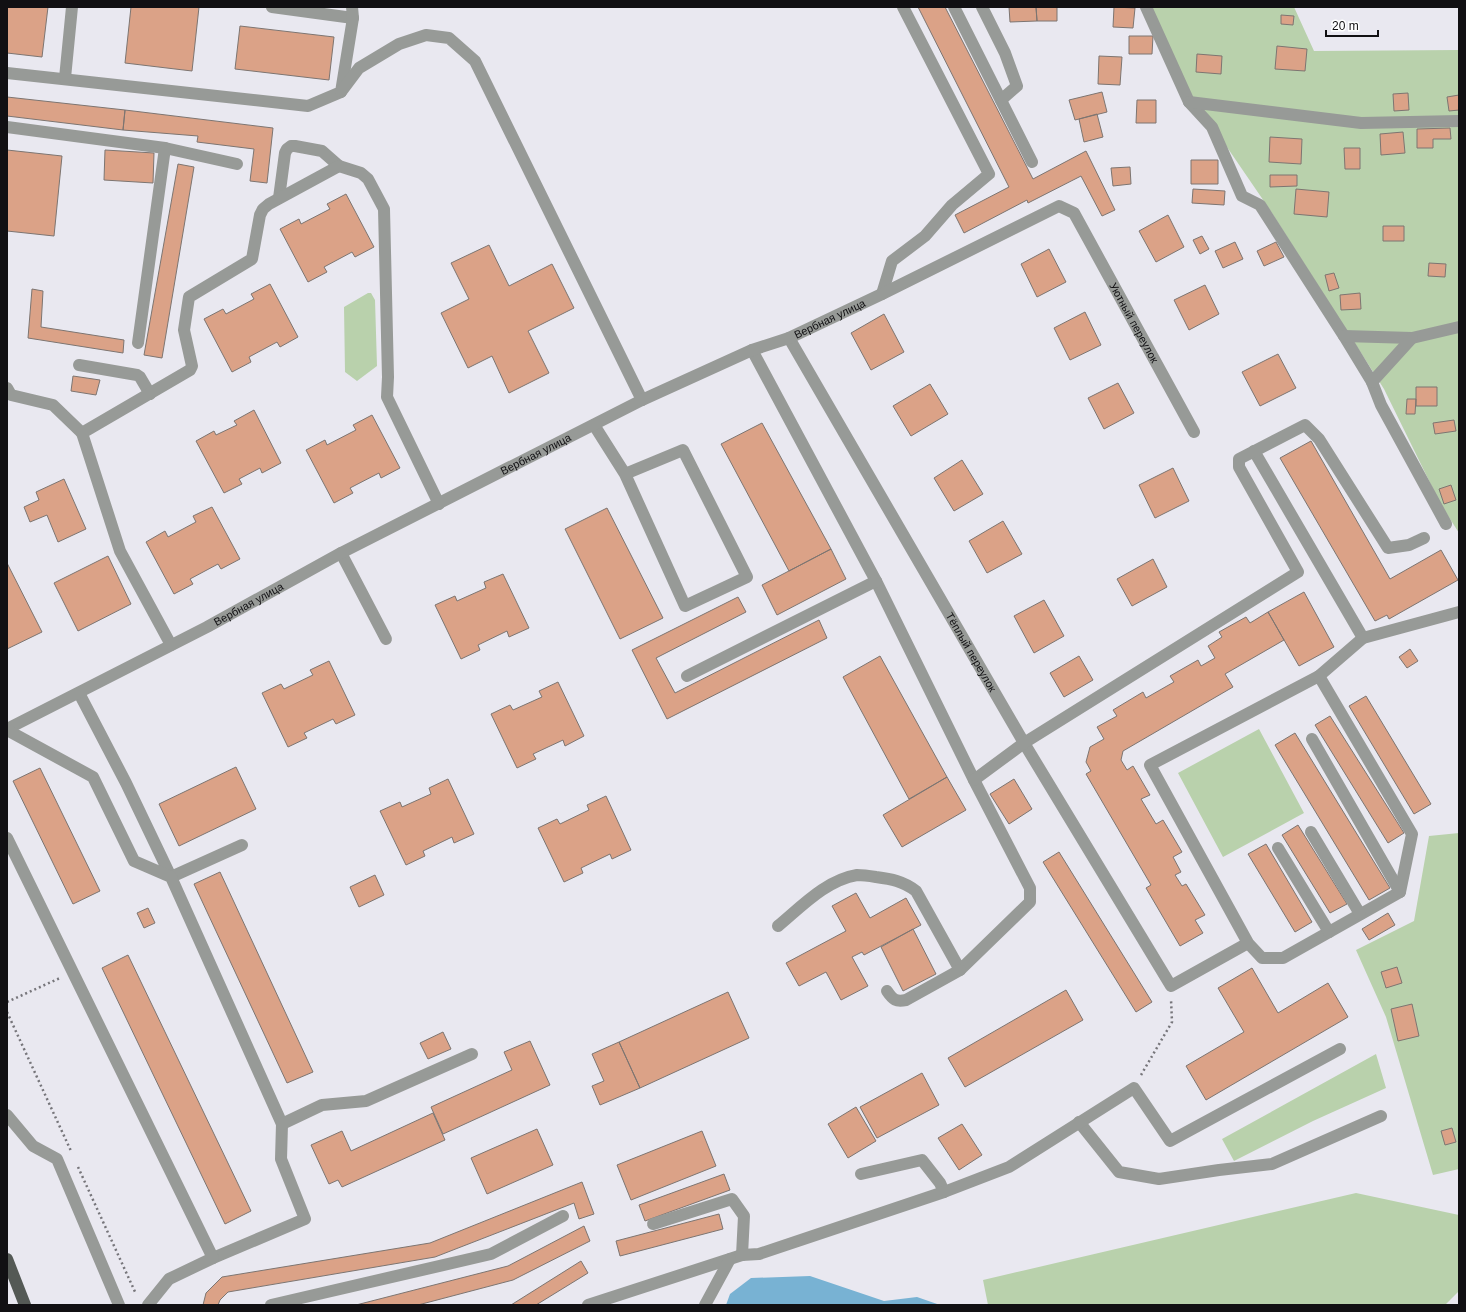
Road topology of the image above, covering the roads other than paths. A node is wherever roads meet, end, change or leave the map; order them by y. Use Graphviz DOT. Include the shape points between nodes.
graph roads {
  1 [pos="72,7"];
  2 [pos="272,7"];
  3 [pos="903,7"];
  4 [pos="954,7"];
  5 [pos="982,7"];
  6 [pos="1146,7"];
  7 [pos="353,12"];
  8 [pos="7,73"];
  9 [pos="65,78"];
  10 [pos="341,92"];
  11 [pos="1001,100"];
  12 [pos="1189,102"];
  13 [pos="1459,122"];
  14 [pos="7,127"];
  15 [pos="165,148"];
  16 [pos="1032,162"];
  17 [pos="237,164"];
  18 [pos="339,166"];
  19 [pos="279,198"];
  20 [pos="1074,213"];
  21 [pos="882,294"];
  22 [pos="1459,327"];
  23 [pos="1344,336"];
  24 [pos="789,338"];
  25 [pos="1412,338"];
  26 [pos="138,343"];
  27 [pos="752,350"];
  28 [pos="80,365"];
  29 [pos="1372,382"];
  30 [pos="7,388"];
  31 [pos="150,394"];
  32 [pos="642,400"];
  33 [pos="594,425"];
  34 [pos="1194,432"];
  35 [pos="82,433"];
  36 [pos="1254,451"];
  37 [pos="625,474"];
  38 [pos="439,504"];
  39 [pos="1446,524"];
  40 [pos="1424,538"];
  41 [pos="341,553"];
  42 [pos="876,581"];
  43 [pos="1459,612"];
  44 [pos="1363,638"];
  45 [pos="386,639"];
  46 [pos="171,645"];
  47 [pos="687,676"];
  48 [pos="1319,676"];
  49 [pos="79,693"];
  50 [pos="7,730"];
  51 [pos="1312,738"];
  52 [pos="1024,743"];
  53 [pos="974,780"];
  54 [pos="1311,832"];
  55 [pos="7,838"];
  56 [pos="242,845"];
  57 [pos="1278,848"];
  58 [pos="171,877"];
  59 [pos="1400,892"];
  60 [pos="1360,914"];
  61 [pos="778,926"];
  62 [pos="1329,932"];
  63 [pos="1248,943"];
  64 [pos="960,970"];
  65 [pos="887,991"];
  66 [pos="1340,1049"];
  67 [pos="472,1054"];
  68 [pos="7,1115"];
  69 [pos="1381,1116"];
  70 [pos="1079,1122"];
  71 [pos="282,1124"];
  72 [pos="861,1174"];
  73 [pos="944,1192"];
  74 [pos="563,1216"];
  75 [pos="653,1224"];
  76 [pos="742,1255"];
  77 [pos="213,1258"];
  78 [pos="7,1259"];
  79 [pos="730,1259"];
  80 [pos="25,1305"];
  81 [pos="120,1305"];
  82 [pos="148,1305"];
  83 [pos="271,1305"];
  84 [pos="588,1305"];
  85 [pos="705,1305"];
  1 -- 9 [label="street"];
  2 -- 7 [label="street"];
  3 -- 21 [label="street" via="988,174 952,205 925,236 892,261"];
  4 -- 11 [label="street"];
  5 -- 11 [label="street" via="1005,53 1017,86"];
  6 -- 12 [label="street"];
  7 -- 10 [label="street"];
  8 -- 9 [label="street"];
  9 -- 10 [label="street" via="308,106"];
  10 -- 32 [label="street" via="359,68 399,44 426,35 449,38 475,61"];
  11 -- 16 [label="street"];
  12 -- 13 [label="street" via="1361,123"];
  12 -- 23 [label="street" via="1212,128 1242,196 1260,205"];
  14 -- 15 [label="street"];
  15 -- 17 [label="street"];
  15 -- 26 [label="street"];
  18 -- 19 [label="street"];
  18 -- 19 [label="street" via="322,151 291,146 285,153"];
  18 -- 38 [label="street" via="365,175 384,209 387,397"];
  19 -- 31 [label="street" via="263,208 260,214 252,259 189,297 184,330 192,366 190,370"];
  20 -- 21 [label="street, Вербная улица" via="1059,206"];
  20 -- 34 [label="street, Уютный переулок"];
  21 -- 24 [label="street, Вербная улица"];
  22 -- 25 [label="street"];
  23 -- 25 [label="street"];
  23 -- 29 [label="street"];
  24 -- 27 [label="street, Вербная улица"];
  24 -- 52 [label="street, Тёплый переулок"];
  25 -- 29 [label="street"];
  27 -- 32 [label="street, Вербная улица"];
  27 -- 42 [label="street"];
  28 -- 31 [label="street" via="137,375"];
  29 -- 39 [label="street" via="1381,405"];
  30 -- 35 [label="street" via="11,395 53,405"];
  31 -- 35 [label="street"];
  32 -- 33 [label="street, Вербная улица"];
  33 -- 37 [label="street"];
  33 -- 38 [label="street, Вербная улица"];
  35 -- 46 [label="street" via="120,551"];
  36 -- 40 [label="street" via="1305,425 1319,439 1388,548 1409,545"];
  36 -- 44 [label="street"];
  36 -- 52 [label="street" via="1239,459 1239,467 1298,572"];
  37 -- 37 [label="street" via="685,606 747,576 683,450"];
  38 -- 41 [label="street, Вербная улица"];
  41 -- 45 [label="street"];
  41 -- 46 [label="street, Вербная улица"];
  42 -- 47 [label="street"];
  42 -- 53 [label="street"];
  43 -- 44 [label="street"];
  44 -- 48 [label="street"];
  46 -- 49 [label="street, Вербная улица"];
  48 -- 59 [label="street" via="1412,834"];
  48 -- 63 [label="street" via="1150,766"];
  49 -- 50 [label="street, Вербная улица"];
  49 -- 58 [label="street"];
  50 -- 58 [label="street" via="94,777 134,861"];
  51 -- 59 [label="street"];
  52 -- 53 [label="street"];
  52 -- 63 [label="street, Тёплый переулок" via="1171,986"];
  53 -- 64 [label="street" via="1030,888 1030,902"];
  54 -- 60 [label="street"];
  55 -- 77 [label="street"];
  56 -- 58 [label="street"];
  57 -- 62 [label="street"];
  58 -- 71 [label="street"];
  59 -- 60 [label="street"];
  60 -- 62 [label="street"];
  61 -- 64 [label="street" via="826,887 845,879 859,875 893,879 916,891"];
  62 -- 63 [label="street" via="1283,958 1262,958"];
  64 -- 65 [label="street" via="906,1000 893,1000"];
  66 -- 70 [label="street" via="1170,1141 1134,1088"];
  67 -- 71 [label="street" via="366,1101 322,1105"];
  68 -- 81 [label="street" via="33,1146 57,1159"];
  69 -- 70 [label="street" via="1272,1164 1159,1179 1119,1172"];
  70 -- 73 [label="street" via="1009,1167"];
  71 -- 77 [label="street" via="281,1159 305,1219"];
  72 -- 73 [label="street" via="922,1160"];
  73 -- 76 [label="street" via="759,1254"];
  74 -- 83 [label="street" via="491,1254"];
  75 -- 76 [label="street" via="732,1199 744,1216"];
  76 -- 79 [label="street"];
  77 -- 82 [label="street" via="169,1279"];
  78 -- 80 [label="main road"];
  79 -- 84 [label="street"];
  79 -- 85 [label="street"];
}
